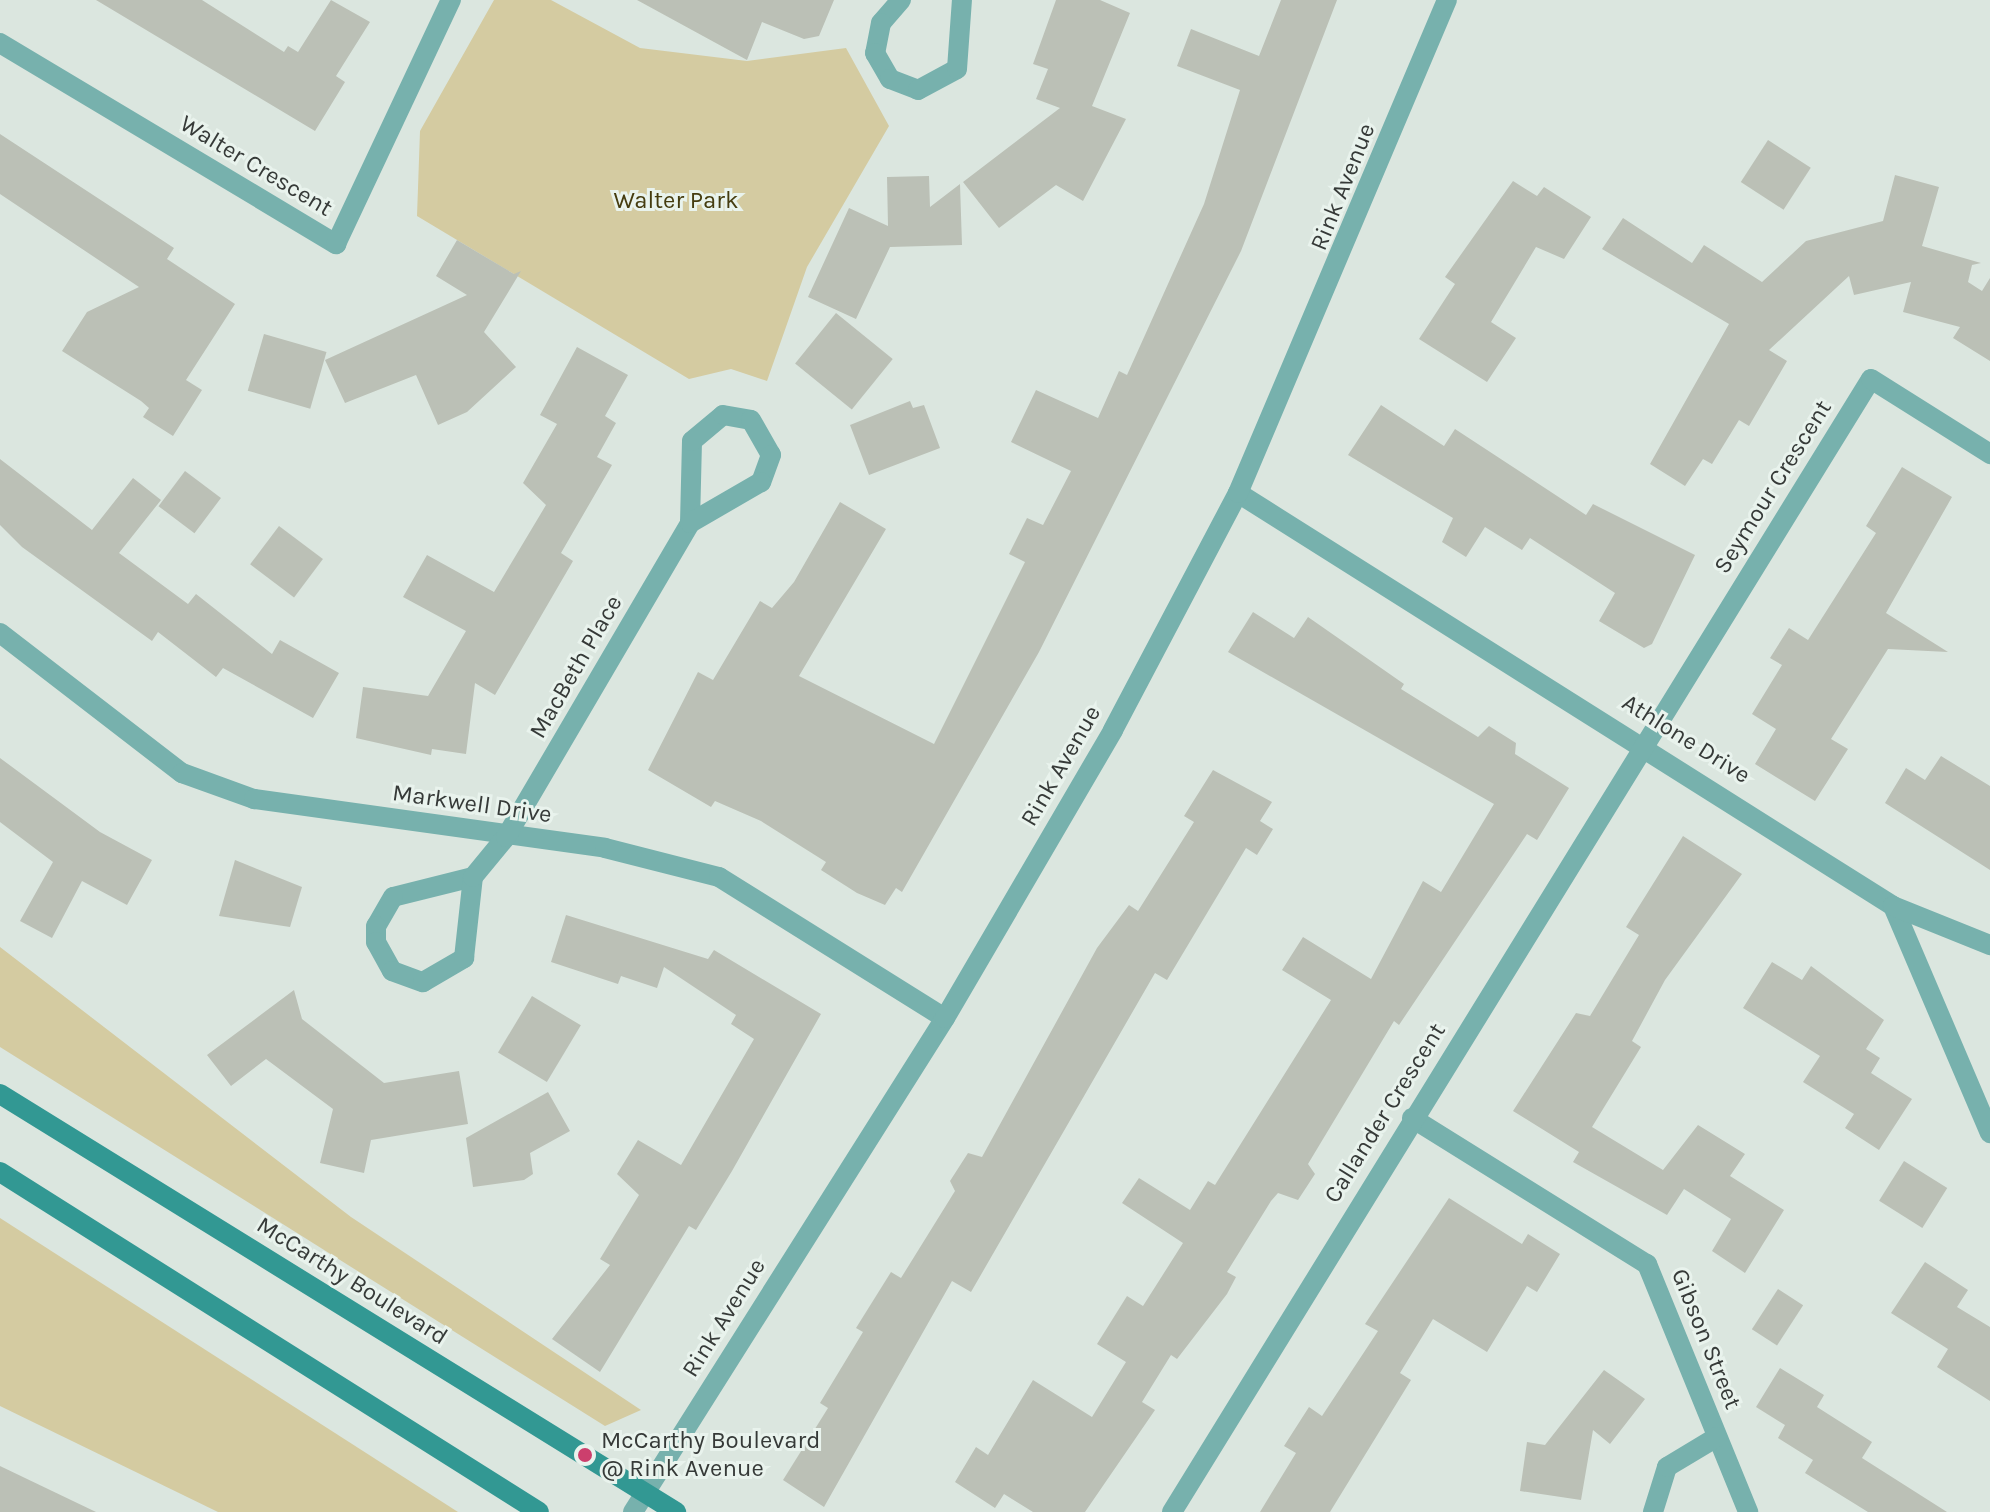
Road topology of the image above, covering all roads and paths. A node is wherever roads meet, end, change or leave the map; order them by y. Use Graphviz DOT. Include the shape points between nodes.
graph roads {
  1 [pos="451,0"];
  2 [pos="901,0"];
  3 [pos="962,0"];
  4 [pos="1447,0"];
  5 [pos="0,43"];
  6 [pos="1990,454"];
  7 [pos="1238,493"];
  8 [pos="690,523"];
  9 [pos="0,633"];
  10 [pos="1646,744"];
  11 [pos="506,837"];
  12 [pos="473,877"];
  13 [pos="1893,906"];
  14 [pos="1990,945"];
  15 [pos="945,1018"];
  16 [pos="0,1094"];
  17 [pos="1412,1118"];
  18 [pos="1990,1133"];
  19 [pos="0,1172"];
  20 [pos="1717,1437"];
  21 [pos="645,1492"];
  22 [pos="539,1512"];
  23 [pos="633,1512"];
  24 [pos="676,1512"];
  25 [pos="1172,1512"];
  26 [pos="1653,1512"];
  27 [pos="1748,1512"];
  1 -- 5 [label="street, Walter Crescent" via="336,244"];
  2 -- 3 [label="street" via="881,23 875,53 890,79 918,90 957,69"];
  4 -- 7 [label="street, Rink Avenue"];
  6 -- 10 [label="street, Seymour Crescent" via="1871,379"];
  7 -- 10 [label="street, Athlone Drive"];
  7 -- 15 [label="street, Rink Avenue" via="1113,730"];
  8 -- 8 [label="street, MacBeth Place" via="761,482 771,455 751,420 723,415 699,429 689,454"];
  8 -- 11 [label="street, MacBeth Place"];
  9 -- 11 [label="street, Markwell Drive" via="182,773 254,799"];
  10 -- 13 [label="street, Athlone Drive"];
  10 -- 17 [label="street, Callander Crescent"];
  11 -- 12 [label="street, MacBeth Place"];
  11 -- 15 [label="street, Markwell Drive" via="605,848 719,877"];
  12 -- 12 [label="street" via="393,897 376,934 392,971 423,982 459,965 471,943"];
  13 -- 14 [label="street, Athlone Drive"];
  13 -- 18 [label="street"];
  15 -- 21 [label="street, Rink Avenue"];
  16 -- 21 [label="main road, McCarthy Boulevard"];
  17 -- 20 [label="street, Gibson Street" via="1647,1264"];
  17 -- 25 [label="street, Callander Crescent"];
  19 -- 22 [label="main road"];
  20 -- 26 [label="street" via="1667,1467"];
  20 -- 27 [label="street, Gibson Street"];
  21 -- 23 [label="street, Rink Avenue"];
  21 -- 24 [label="main road, McCarthy Boulevard"];
}
